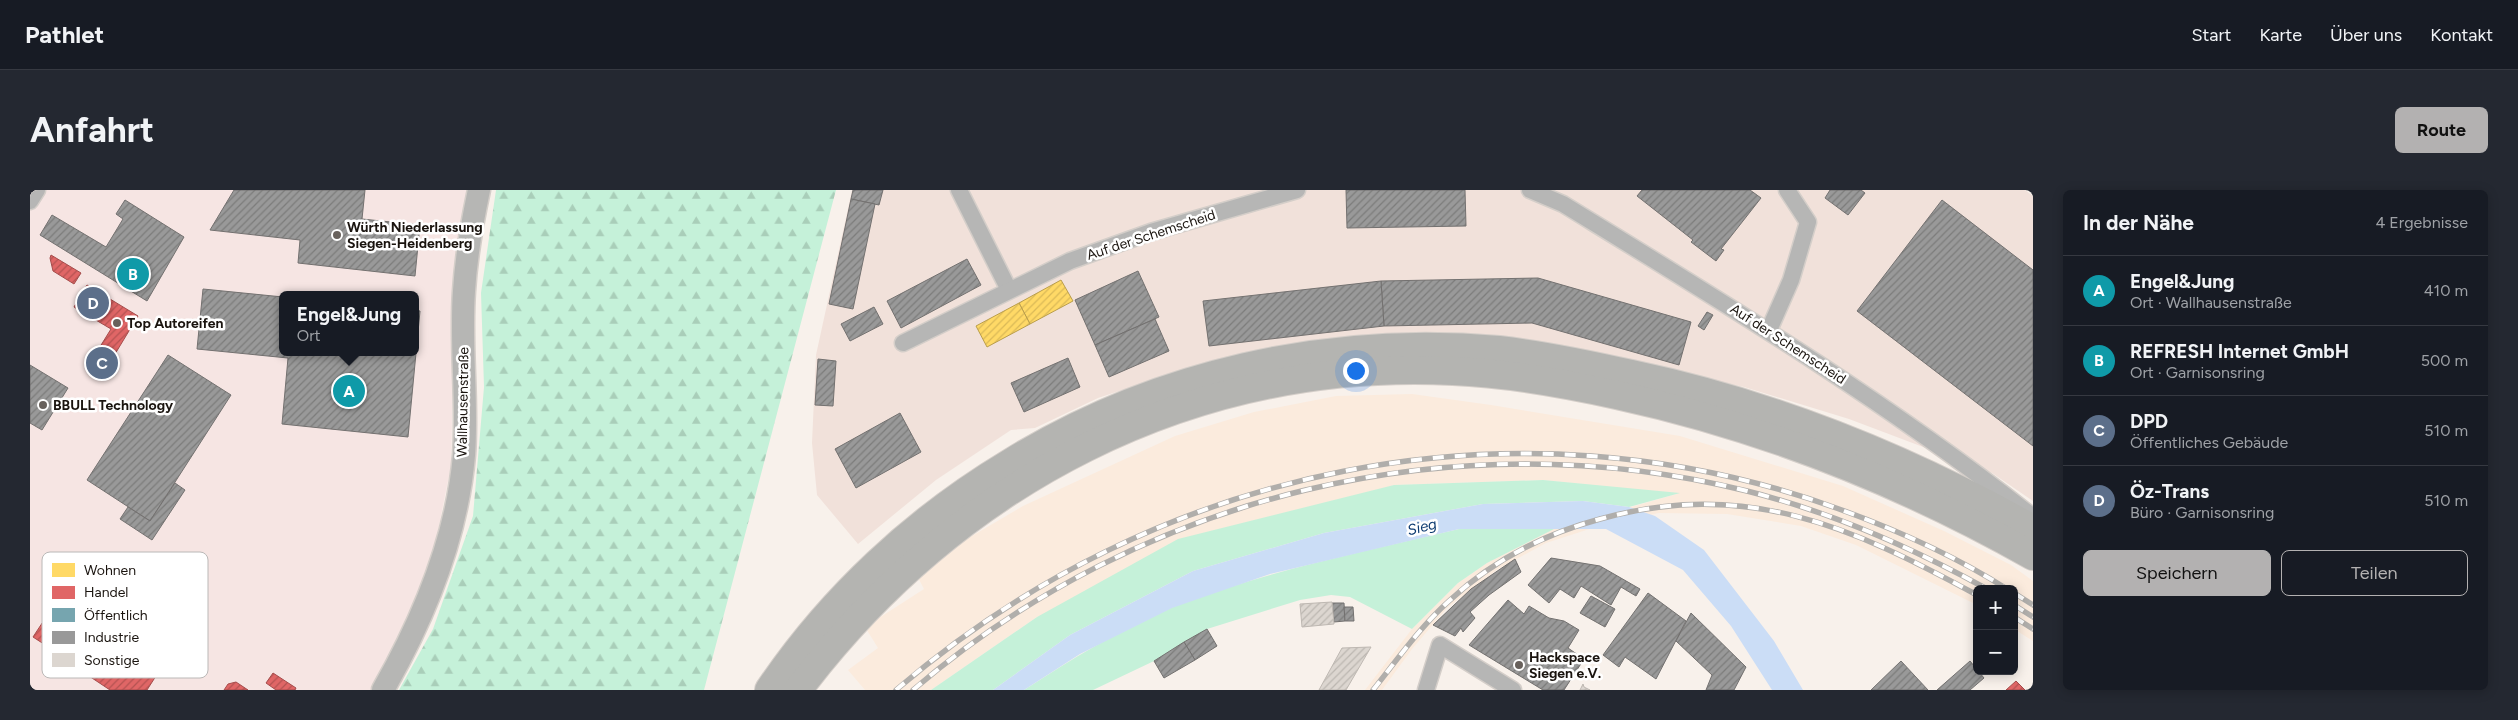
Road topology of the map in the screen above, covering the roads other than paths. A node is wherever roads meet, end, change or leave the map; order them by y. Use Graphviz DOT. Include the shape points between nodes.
graph roads {
  1 [pos="37,190"];
  2 [pos="479,190"];
  3 [pos="959,190"];
  4 [pos="1296,190"];
  5 [pos="1530,190"];
  6 [pos="1787,190"];
  7 [pos="30,201"];
  8 [pos="1010,290"];
  9 [pos="1769,330"];
  10 [pos="903,343"];
  11 [pos="2033,517"];
  12 [pos="2033,529"];
  13 [pos="2033,556"];
  14 [pos="383,690"];
  15 [pos="769,690"];
  16 [pos="798,690"];
  17 [pos="1426,690"];
  18 [pos="1513,690"];
  1 -- 7 [label="street"];
  2 -- 14 [label="street, Wallhausenstraße" via="464,291 464,454 455,511 435,580 411,642"];
  3 -- 8 [label="street"];
  4 -- 8 [label="street, Auf der Schemscheid" via="1151,232 1070,261"];
  5 -- 9 [label="street, Auf der Schemscheid" via="1563,204"];
  6 -- 9 [label="street" via="1808,222 1791,280"];
  8 -- 10 [label="street, Auf der Schemscheid"];
  9 -- 11 [label="street, Auf der Schemscheid" via="1865,393"];
  12 -- 15 [label="highway" via="1929,474 1865,446 1742,402 1665,381 1501,350 1403,347 1306,355 1211,375 1164,389 1074,427 990,475 950,502 875,565 809,637"];
  13 -- 16 [label="highway" via="1919,495 1792,443 1717,419 1602,391 1517,376 1451,370 1357,373 1291,382 1217,398 1128,428 1043,470 964,521 926,551 858,616"];
  17 -- 18 [label="street" via="1440,645"];
}
